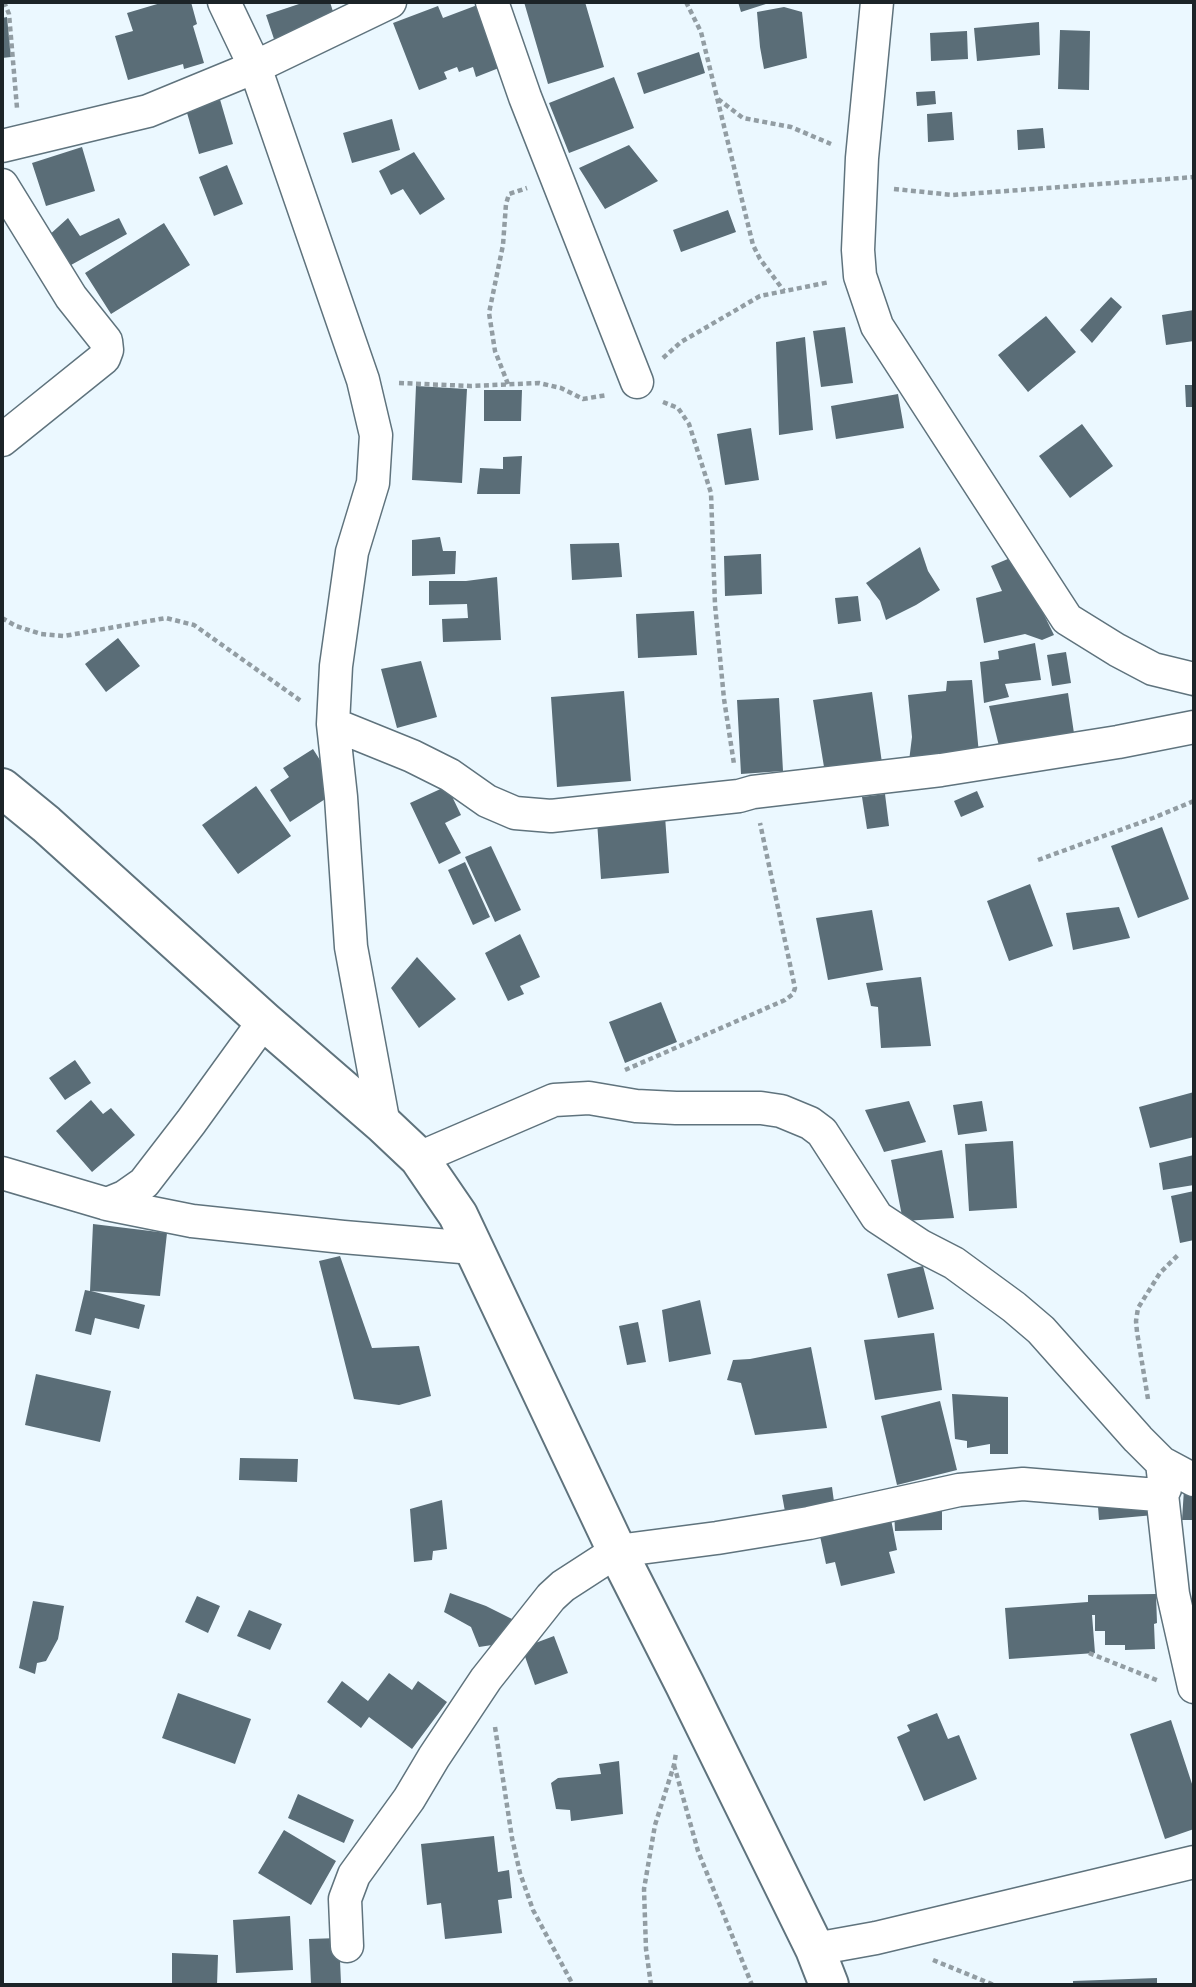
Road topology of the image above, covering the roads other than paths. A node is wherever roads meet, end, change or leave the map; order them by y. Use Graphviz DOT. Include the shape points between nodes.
graph roads {
  1 [pos="224,2"];
  2 [pos="390,2"];
  3 [pos="492,2"];
  4 [pos="904,2"];
  5 [pos="877,9"];
  6 [pos="255,67"];
  7 [pos="10,143"];
  8 [pos="2,185"];
  9 [pos="646,392"];
  10 [pos="2,440"];
  11 [pos="1194,679"];
  12 [pos="333,724"];
  13 [pos="1194,727"];
  14 [pos="2,788"];
  15 [pos="264,1021"];
  16 [pos="384,1125"];
  17 [pos="419,1158"];
  18 [pos="2,1173"];
  19 [pos="107,1203"];
  20 [pos="473,1248"];
  21 [pos="1163,1463"];
  22 [pos="1194,1480"];
  23 [pos="1162,1494"];
  24 [pos="617,1551"];
  25 [pos="1182,1686"];
  26 [pos="1194,1862"];
  27 [pos="347,1946"];
  28 [pos="815,1949"];
  29 [pos="829,1985"];
  1 -- 6 [label="street"];
  2 -- 6 [label="street"];
  3 -- 9 [label="street" via="525,97"];
  4 -- 5 [label="street"];
  5 -- 11 [label="street" via="858,250 860,276 877,326 1067,619 1153,669"];
  6 -- 7 [label="street" via="148,111"];
  6 -- 12 [label="street" via="363,380 376,435 373,483 352,552"];
  8 -- 10 [label="street" via="71,297 106,341 107,350 104,358"];
  12 -- 13 [label="street" via="412,756 514,813 551,816 941,769"];
  12 -- 16 [label="street" via="351,947"];
  14 -- 15 [label="main road"];
  15 -- 16 [label="main road"];
  15 -- 19 [label="street" via="144,1183"];
  16 -- 17 [label="main road"];
  17 -- 20 [label="main road" via="458,1214"];
  17 -- 21 [label="street" via="554,1100 589,1098 636,1106 781,1111 822,1132 877,1217 954,1263 1041,1329"];
  18 -- 19 [label="street"];
  19 -- 20 [label="street" via="192,1221"];
  20 -- 24 [label="main road"];
  21 -- 22 [label="street"];
  21 -- 23 [label="street"];
  23 -- 24 [label="street" via="1023,1484 958,1490 809,1523"];
  23 -- 25 [label="street"];
  24 -- 27 [label="street" via="551,1597 486,1679 354,1875 345,1899"];
  24 -- 28 [label="main road"];
  26 -- 28 [label="street"];
  28 -- 29 [label="main road"];
}
